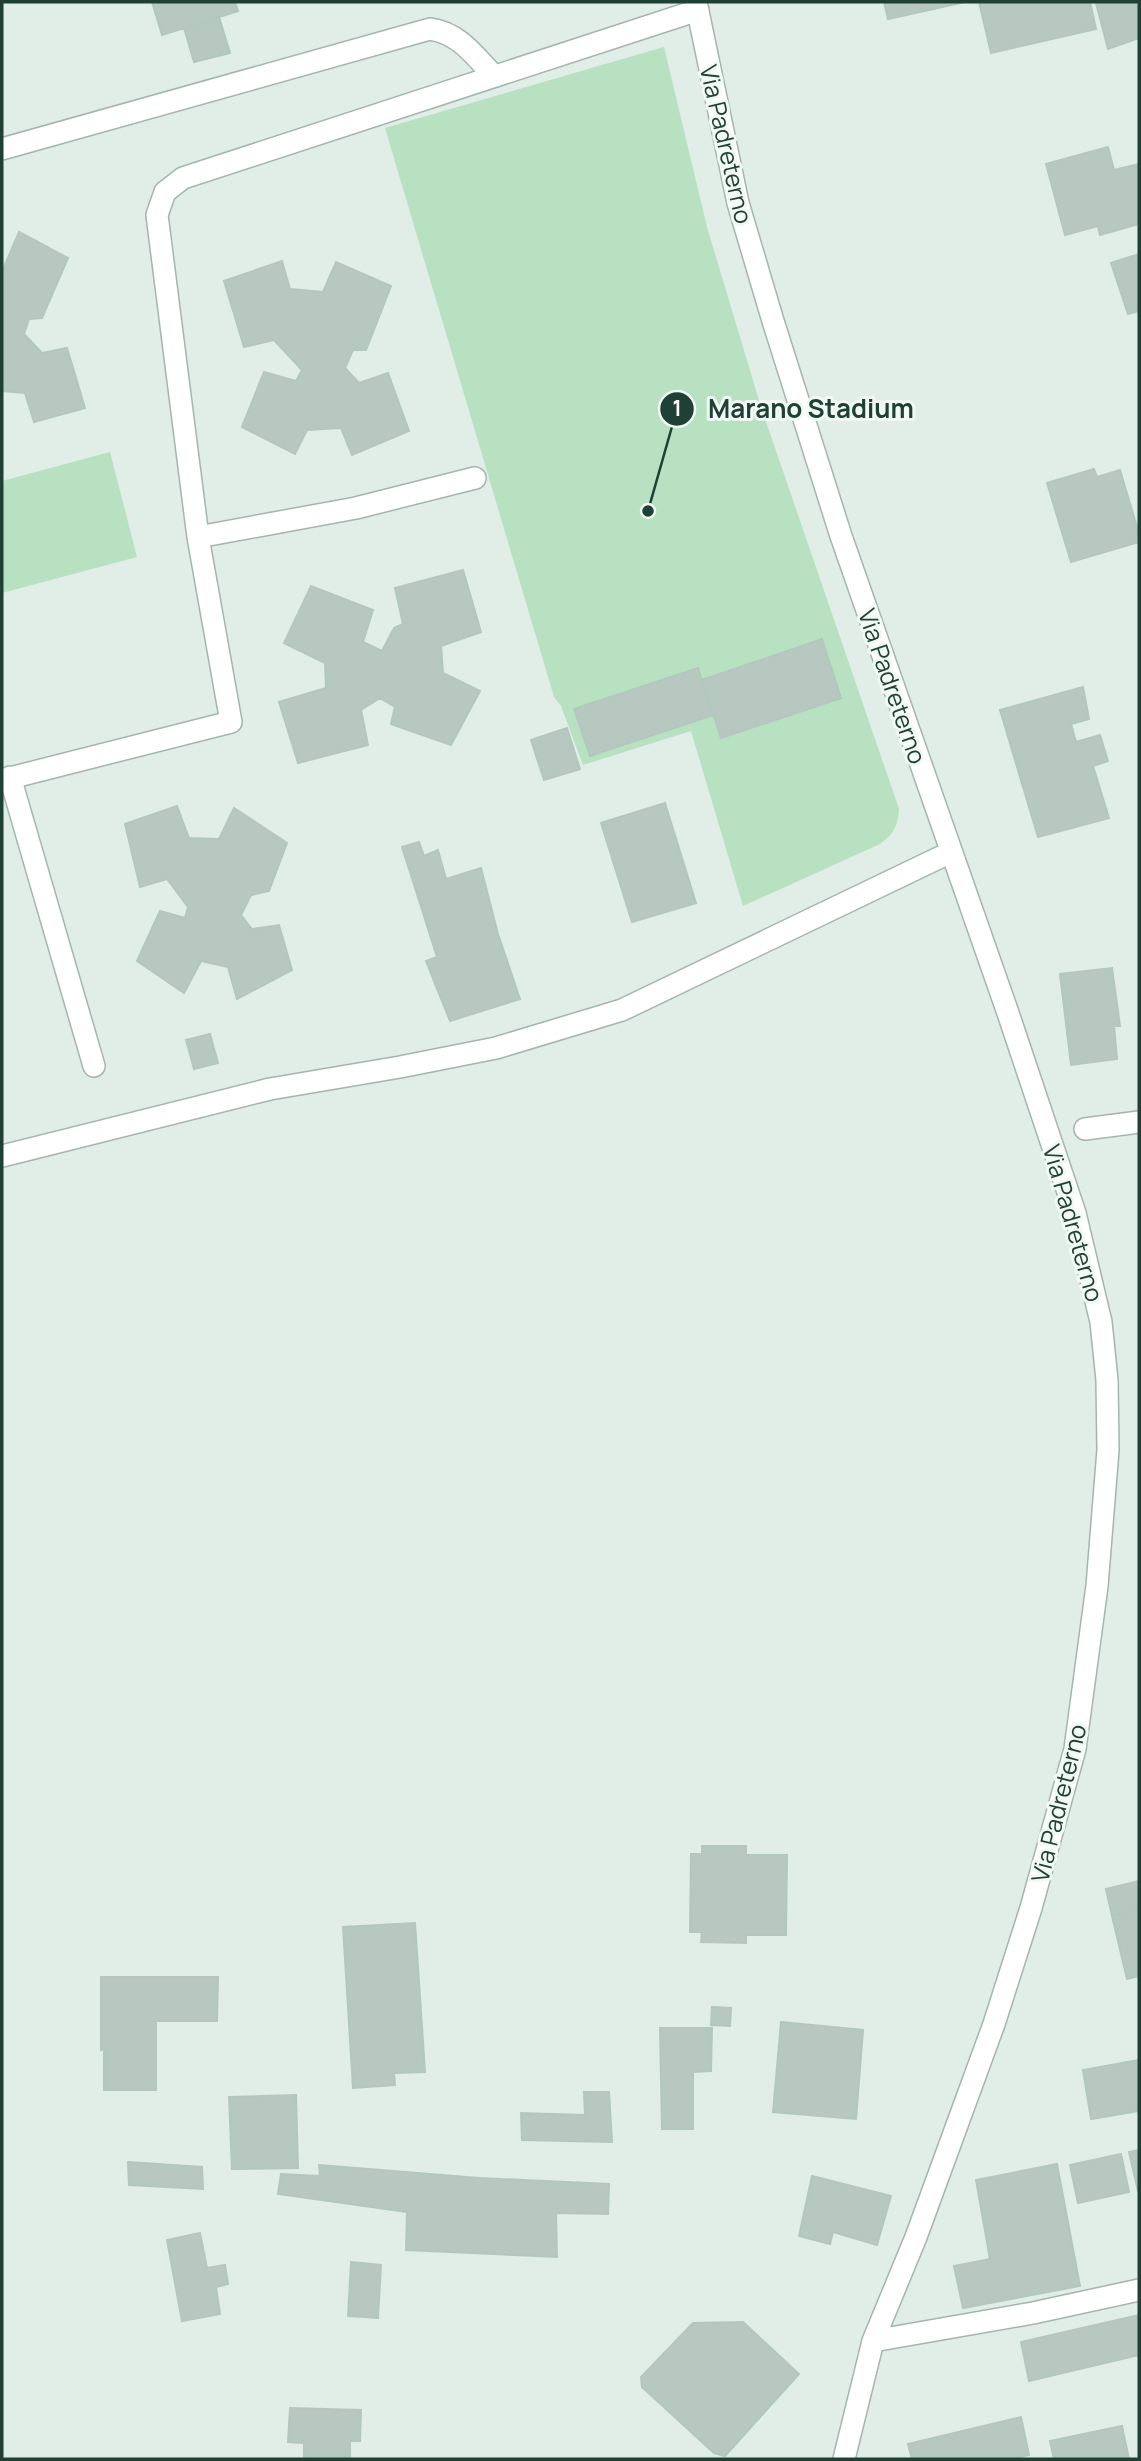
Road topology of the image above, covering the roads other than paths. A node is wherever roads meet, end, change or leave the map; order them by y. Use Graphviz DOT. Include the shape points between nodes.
graph roads {
  1 [pos="697,6"];
  2 [pos="493,75"];
  3 [pos="2,149"];
  4 [pos="475,478"];
  5 [pos="198,537"];
  6 [pos="6,778"];
  7 [pos="951,852"];
  8 [pos="94,1066"];
  9 [pos="1139,1122"];
  10 [pos="1085,1129"];
  11 [pos="2,1156"];
  12 [pos="1139,2290"];
  13 [pos="873,2342"];
  14 [pos="844,2459"];
  1 -- 2 [label="street"];
  1 -- 7 [label="street, Via Padreterno" via="738,203 773,321 841,536"];
  2 -- 3 [label="street" via="460,40 430,30"];
  2 -- 5 [label="street" via="183,178 165,192 157,215"];
  4 -- 5 [label="street" via="356,508"];
  5 -- 6 [label="street" via="231,722"];
  6 -- 8 [label="street"];
  7 -- 11 [label="street" via="622,1010 496,1048 270,1088"];
  7 -- 13 [label="street, Via Padreterno" via="1075,1213 1101,1322 1108,1450 1097,1586 1075,1749 994,2024"];
  9 -- 10 [label="street"];
  12 -- 13 [label="street"];
  13 -- 14 [label="street, Via Padreterno"];
}
